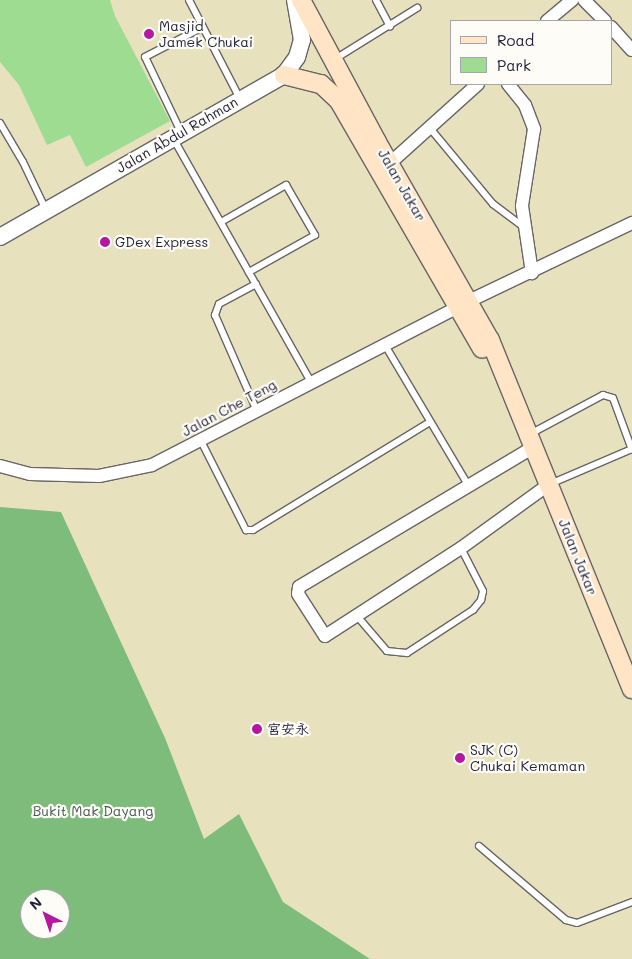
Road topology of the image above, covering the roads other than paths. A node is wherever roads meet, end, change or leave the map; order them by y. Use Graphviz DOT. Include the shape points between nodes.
graph roads {
  1 [pos="189,0"];
  2 [pos="294,0"];
  3 [pos="301,0"];
  4 [pos="376,0"];
  5 [pos="572,0"];
  6 [pos="584,0"];
  7 [pos="417,8"];
  8 [pos="548,20"];
  9 [pos="604,20"];
  10 [pos="390,26"];
  11 [pos="203,27"];
  12 [pos="612,28"];
  13 [pos="632,50"];
  14 [pos="334,60"];
  15 [pos="284,75"];
  16 [pos="477,85"];
  17 [pos="509,85"];
  18 [pos="240,99"];
  19 [pos="0,123"];
  20 [pos="429,127"];
  21 [pos="177,134"];
  22 [pos="389,164"];
  23 [pos="46,210"];
  24 [pos="221,222"];
  25 [pos="632,224"];
  26 [pos="525,228"];
  27 [pos="0,237"];
  28 [pos="249,272"];
  29 [pos="532,273"];
  30 [pos="256,284"];
  31 [pos="464,304"];
  32 [pos="384,345"];
  33 [pos="311,382"];
  34 [pos="257,412"];
  35 [pos="430,422"];
  36 [pos="200,441"];
  37 [pos="529,442"];
  38 [pos="632,450"];
  39 [pos="0,466"];
  40 [pos="548,485"];
  41 [pos="468,486"];
  42 [pos="461,548"];
  43 [pos="357,616"];
  44 [pos="631,682"];
  45 [pos="479,846"];
  46 [pos="632,902"];
  1 -- 11 [label="lane"];
  2 -- 15 [label="street, Jalan Abdul Rahman" via="302,40 297,58"];
  3 -- 14 [label="main road, Jalan Jakar"];
  4 -- 10 [label="lane"];
  5 -- 8 [label="street"];
  6 -- 9 [label="street"];
  7 -- 10 [label="lane"];
  10 -- 14 [label="lane"];
  11 -- 18 [label="lane"];
  11 -- 21 [label="lane" via="145,57"];
  12 -- 13 [label="street"];
  14 -- 22 [label="main road, Jalan Jakar"];
  15 -- 18 [label="street, Jalan Abdul Rahman"];
  15 -- 31 [label="main road, Jalan Jakar" via="320,84 340,101"];
  16 -- 20 [label="street"];
  17 -- 26 [label="street" via="525,105 534,129 522,206"];
  18 -- 21 [label="street, Jalan Abdul Rahman"];
  19 -- 23 [label="lane"];
  20 -- 22 [label="street"];
  20 -- 26 [label="lane" via="493,204"];
  21 -- 23 [label="street, Jalan Abdul Rahman"];
  21 -- 24 [label="lane"];
  22 -- 31 [label="main road, Jalan Jakar"];
  23 -- 27 [label="street, Jalan Abdul Rahman"];
  24 -- 28 [label="lane"];
  24 -- 28 [label="lane" via="286,185 315,235"];
  25 -- 29 [label="street, Jalan Che Teng"];
  26 -- 29 [label="street"];
  28 -- 30 [label="lane"];
  29 -- 31 [label="street, Jalan Che Teng"];
  30 -- 33 [label="lane"];
  30 -- 34 [label="lane" via="219,304 215,315"];
  31 -- 32 [label="street, Jalan Che Teng"];
  31 -- 37 [label="main road, Jalan Jakar" via="490,340"];
  32 -- 33 [label="street, Jalan Che Teng"];
  32 -- 35 [label="lane"];
  33 -- 34 [label="street, Jalan Che Teng"];
  34 -- 36 [label="street, Jalan Che Teng"];
  35 -- 36 [label="lane" via="253,530 246,530"];
  35 -- 41 [label="lane"];
  36 -- 39 [label="street, Jalan Che Teng" via="152,465 126,473 99,476 30,474"];
  37 -- 38 [label="lane" via="603,395 613,398"];
  37 -- 40 [label="main road, Jalan Jakar"];
  37 -- 41 [label="street"];
  38 -- 40 [label="lane"];
  40 -- 42 [label="street"];
  40 -- 44 [label="main road, Jalan Jakar"];
  41 -- 43 [label="street" via="299,587 298,594 325,636"];
  42 -- 43 [label="street"];
  42 -- 43 [label="lane" via="483,591 481,600 465,616 407,653 394,654 387,651"];
  45 -- 46 [label="lane" via="566,920 578,923"];
}
